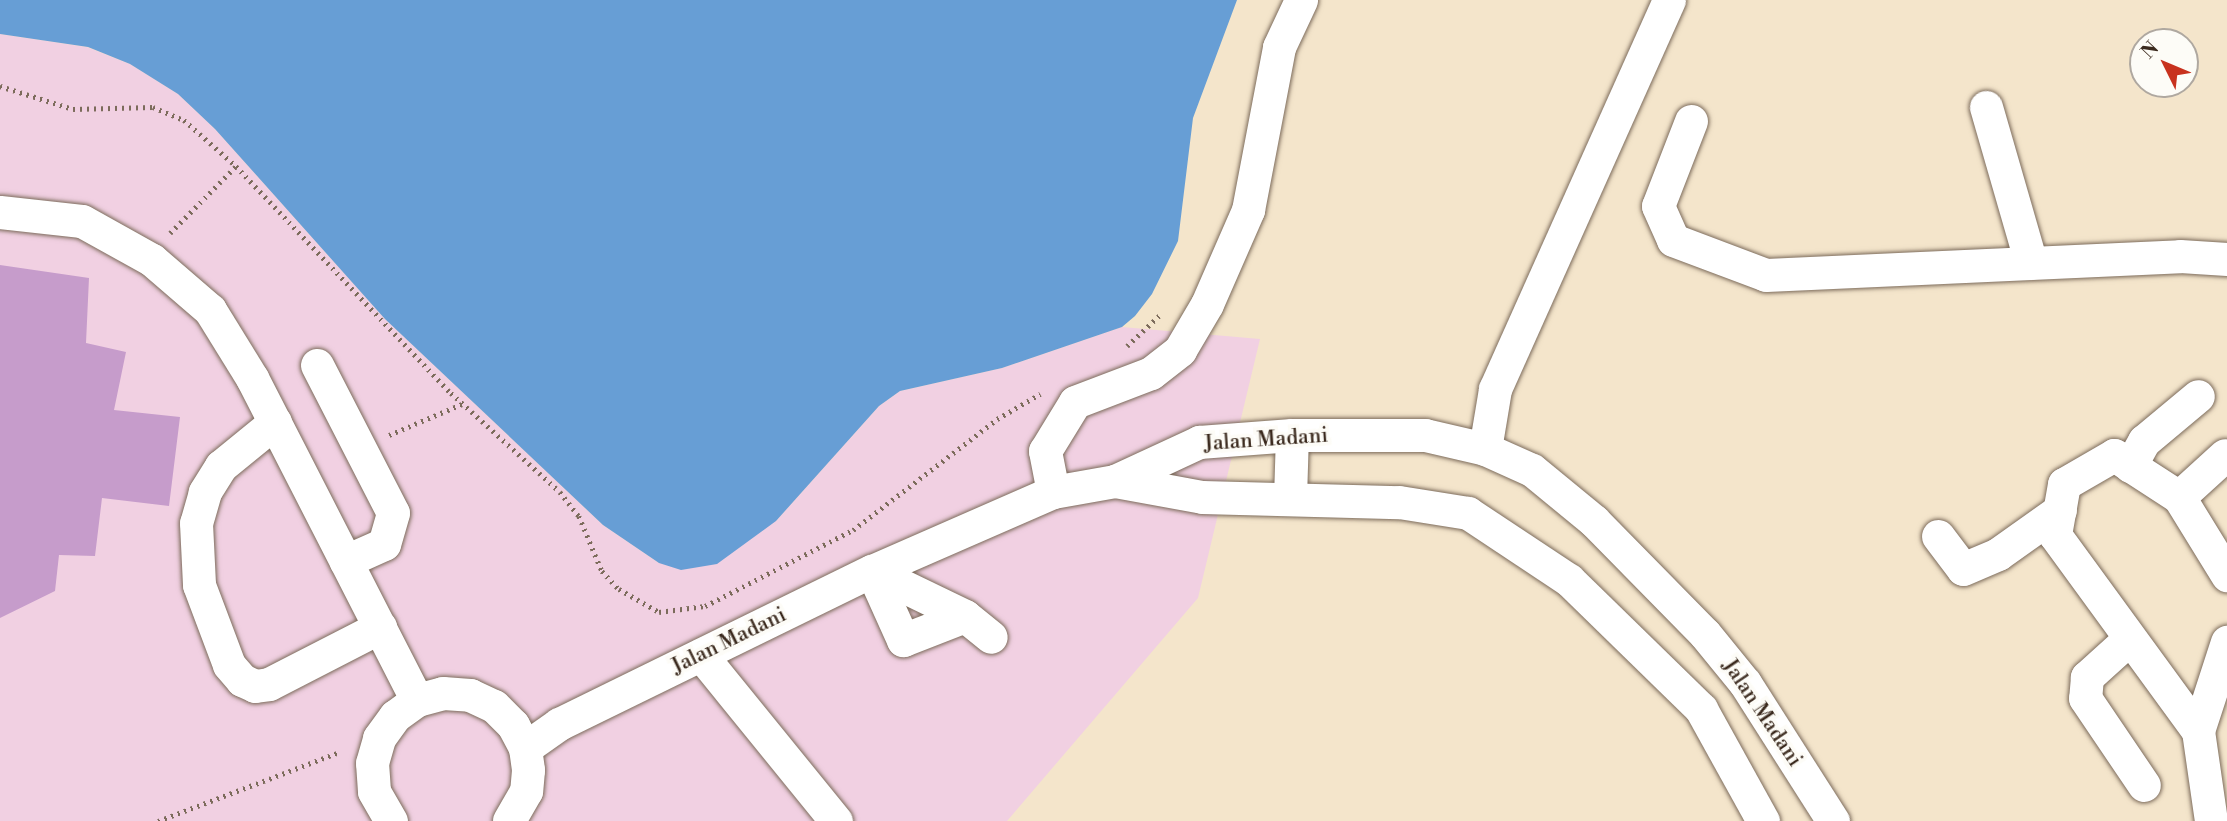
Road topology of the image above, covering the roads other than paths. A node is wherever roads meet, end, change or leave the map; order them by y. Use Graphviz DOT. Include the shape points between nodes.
graph roads {
  1 [pos="1301,0"];
  2 [pos="1670,0"];
  3 [pos="1986,107"];
  4 [pos="1691,121"];
  5 [pos="0,212"];
  6 [pos="2227,259"];
  7 [pos="2032,263"];
  8 [pos="317,365"];
  9 [pos="2198,396"];
  10 [pos="275,422"];
  11 [pos="1292,435"];
  12 [pos="1485,449"];
  13 [pos="2225,455"];
  14 [pos="2130,466"];
  15 [pos="1115,481"];
  16 [pos="1053,492"];
  17 [pos="2179,497"];
  18 [pos="1290,498"];
  19 [pos="2060,510"];
  20 [pos="2216,530"];
  21 [pos="1938,536"];
  22 [pos="346,561"];
  23 [pos="872,571"];
  24 [pos="2227,575"];
  25 [pos="964,616"];
  26 [pos="380,627"];
  27 [pos="991,637"];
  28 [pos="2129,639"];
  29 [pos="2227,642"];
  30 [pos="701,655"];
  31 [pos="417,700"];
  32 [pos="2198,732"];
  33 [pos="525,748"];
  34 [pos="2144,785"];
  35 [pos="391,821"];
  36 [pos="509,821"];
  37 [pos="836,821"];
  38 [pos="1763,821"];
  39 [pos="1833,821"];
  40 [pos="2211,821"];
  1 -- 16 [label="street" via="1279,47 1248,211 1207,304 1180,350 1151,373 1075,402 1045,451"];
  2 -- 12 [label="street" via="1495,389"];
  3 -- 7 [label="street"];
  4 -- 7 [label="street" via="1658,206 1673,240 1766,275"];
  5 -- 10 [label="street" via="82,221 145,257 210,310"];
  6 -- 7 [label="street" via="2180,256"];
  8 -- 22 [label="street" via="393,513 384,544"];
  9 -- 14 [label="street" via="2144,441"];
  10 -- 22 [label="street"];
  10 -- 26 [label="street" via="221,466 205,492 196,523 199,585 229,665 242,680 256,686 269,684"];
  11 -- 12 [label="street, Jalan Madani" via="1425,435"];
  11 -- 15 [label="street, Jalan Madani" via="1199,442"];
  11 -- 18 [label="street"];
  12 -- 39 [label="street, Jalan Madani" via="1532,470 1594,521 1705,634 1745,683"];
  13 -- 17 [label="street"];
  14 -- 17 [label="street"];
  14 -- 19 [label="street" via="2114,455 2064,484"];
  15 -- 16 [label="street, Jalan Madani"];
  15 -- 18 [label="street" via="1202,497"];
  16 -- 23 [label="street, Jalan Madani"];
  17 -- 20 [label="street"];
  18 -- 38 [label="street" via="1399,502 1468,513 1569,580 1701,709"];
  19 -- 21 [label="street" via="1998,554 1963,569"];
  19 -- 28 [label="street" via="2055,535"];
  20 -- 24 [label="street"];
  22 -- 26 [label="street"];
  23 -- 25 [label="street"];
  23 -- 25 [label="street" via="903,640"];
  23 -- 30 [label="street, Jalan Madani"];
  25 -- 27 [label="street"];
  26 -- 31 [label="street"];
  28 -- 32 [label="street"];
  28 -- 34 [label="street" via="2087,677 2085,698"];
  29 -- 32 [label="street"];
  30 -- 33 [label="street, Jalan Madani" via="559,724"];
  30 -- 37 [label="street"];
  31 -- 33 [label="street" via="443,693 470,695 494,706 513,724"];
  31 -- 35 [label="street" via="396,716 379,738 372,763 374,791"];
  32 -- 40 [label="street"];
  33 -- 36 [label="street" via="526,791"];
}
